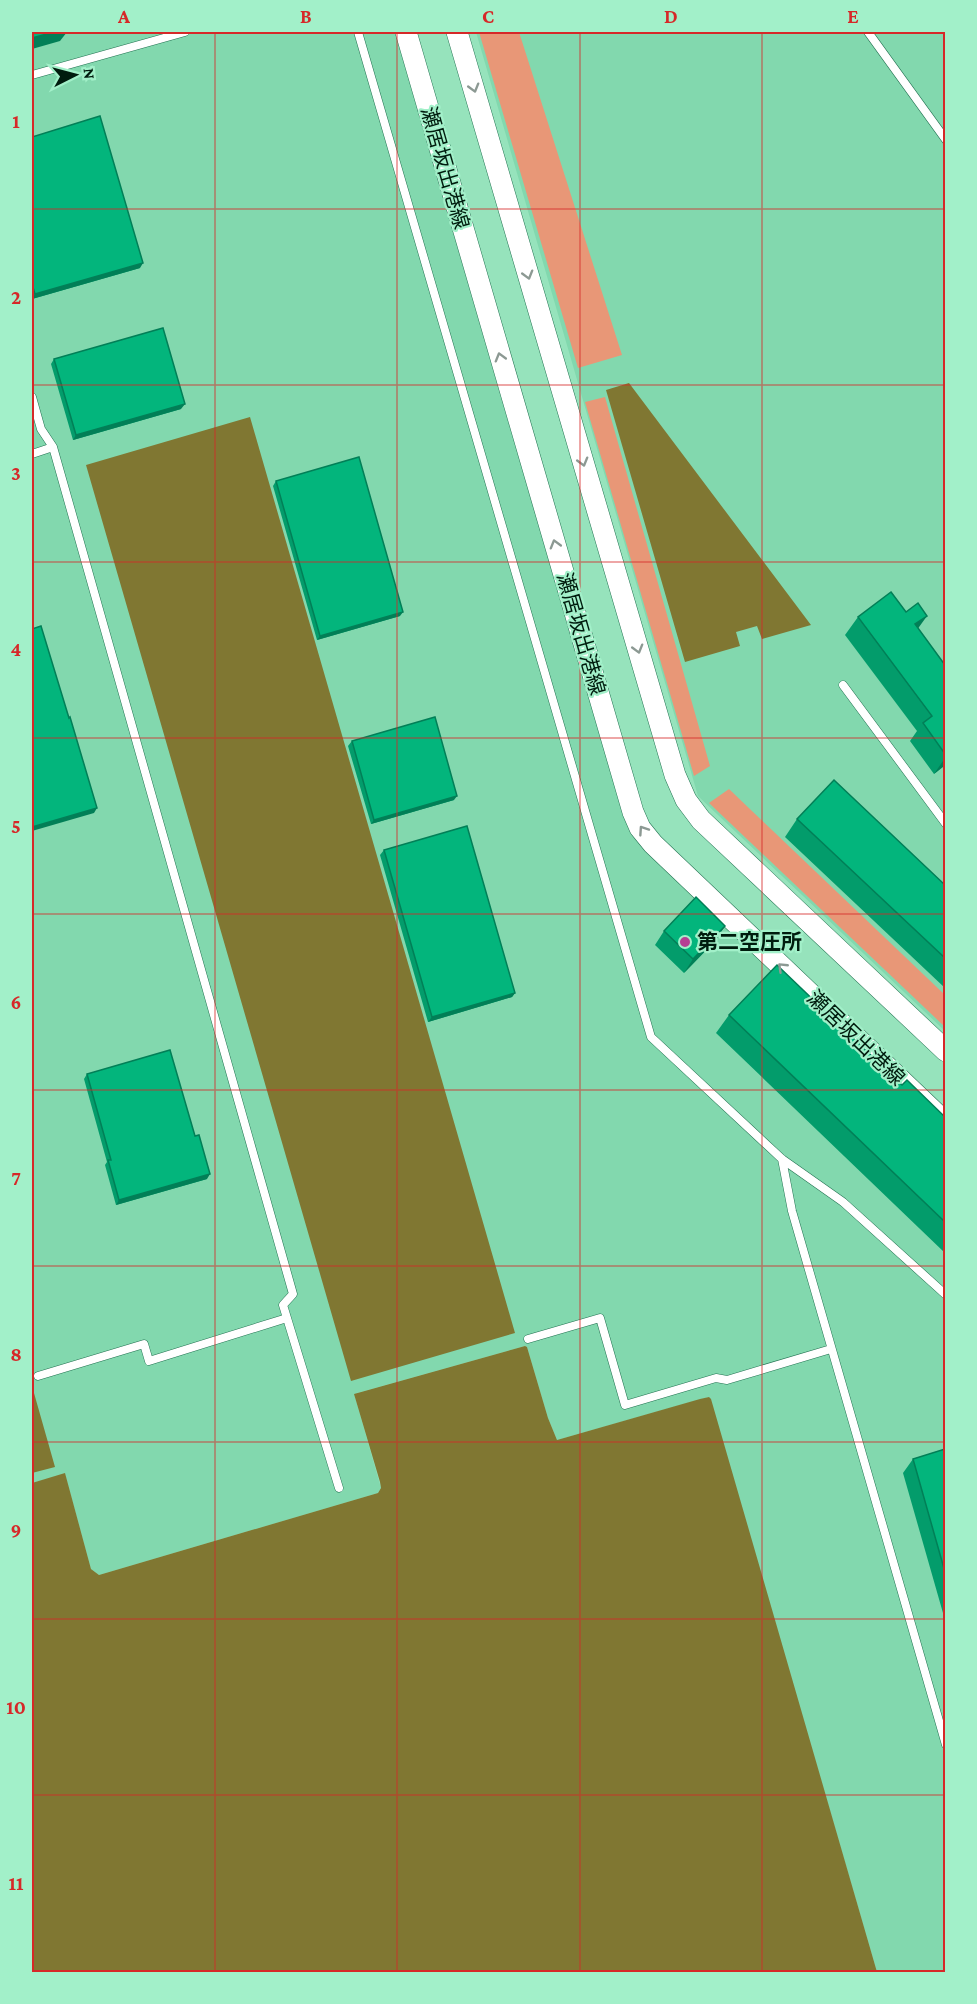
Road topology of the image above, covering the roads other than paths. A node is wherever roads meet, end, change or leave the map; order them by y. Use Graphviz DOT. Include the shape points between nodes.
graph roads {
  1 [pos="185,32"];
  2 [pos="358,32"];
  3 [pos="406,32"];
  4 [pos="457,32"];
  5 [pos="868,32"];
  6 [pos="32,75"];
  7 [pos="945,140"];
  8 [pos="32,397"];
  9 [pos="53,447"];
  10 [pos="32,454"];
  11 [pos="843,685"];
  12 [pos="945,824"];
  13 [pos="945,1051"];
  14 [pos="945,1123"];
  15 [pos="782,1159"];
  16 [pos="945,1295"];
  17 [pos="287,1318"];
  18 [pos="528,1339"];
  19 [pos="831,1349"];
  20 [pos="38,1376"];
  21 [pos="339,1488"];
  22 [pos="945,1745"];
  1 -- 6 [label="lane"];
  2 -- 15 [label="lane" via="651,1037"];
  14 -- 3 [label="main road, 瀬居坂出港線, one-way" via="640,828"];
  4 -- 13 [label="main road, one-way" via="671,763 686,800 701,820"];
  5 -- 7 [label="lane"];
  8 -- 9 [label="lane" via="41,429"];
  9 -- 10 [label="lane"];
  9 -- 17 [label="lane" via="293,1294 283,1305"];
  11 -- 12 [label="lane"];
  15 -- 16 [label="lane" via="843,1202"];
  15 -- 19 [label="lane" via="792,1211"];
  17 -- 20 [label="lane" via="149,1361 144,1344"];
  17 -- 21 [label="lane"];
  18 -- 19 [label="lane" via="600,1318 625,1405"];
  19 -- 22 [label="lane"];
}
